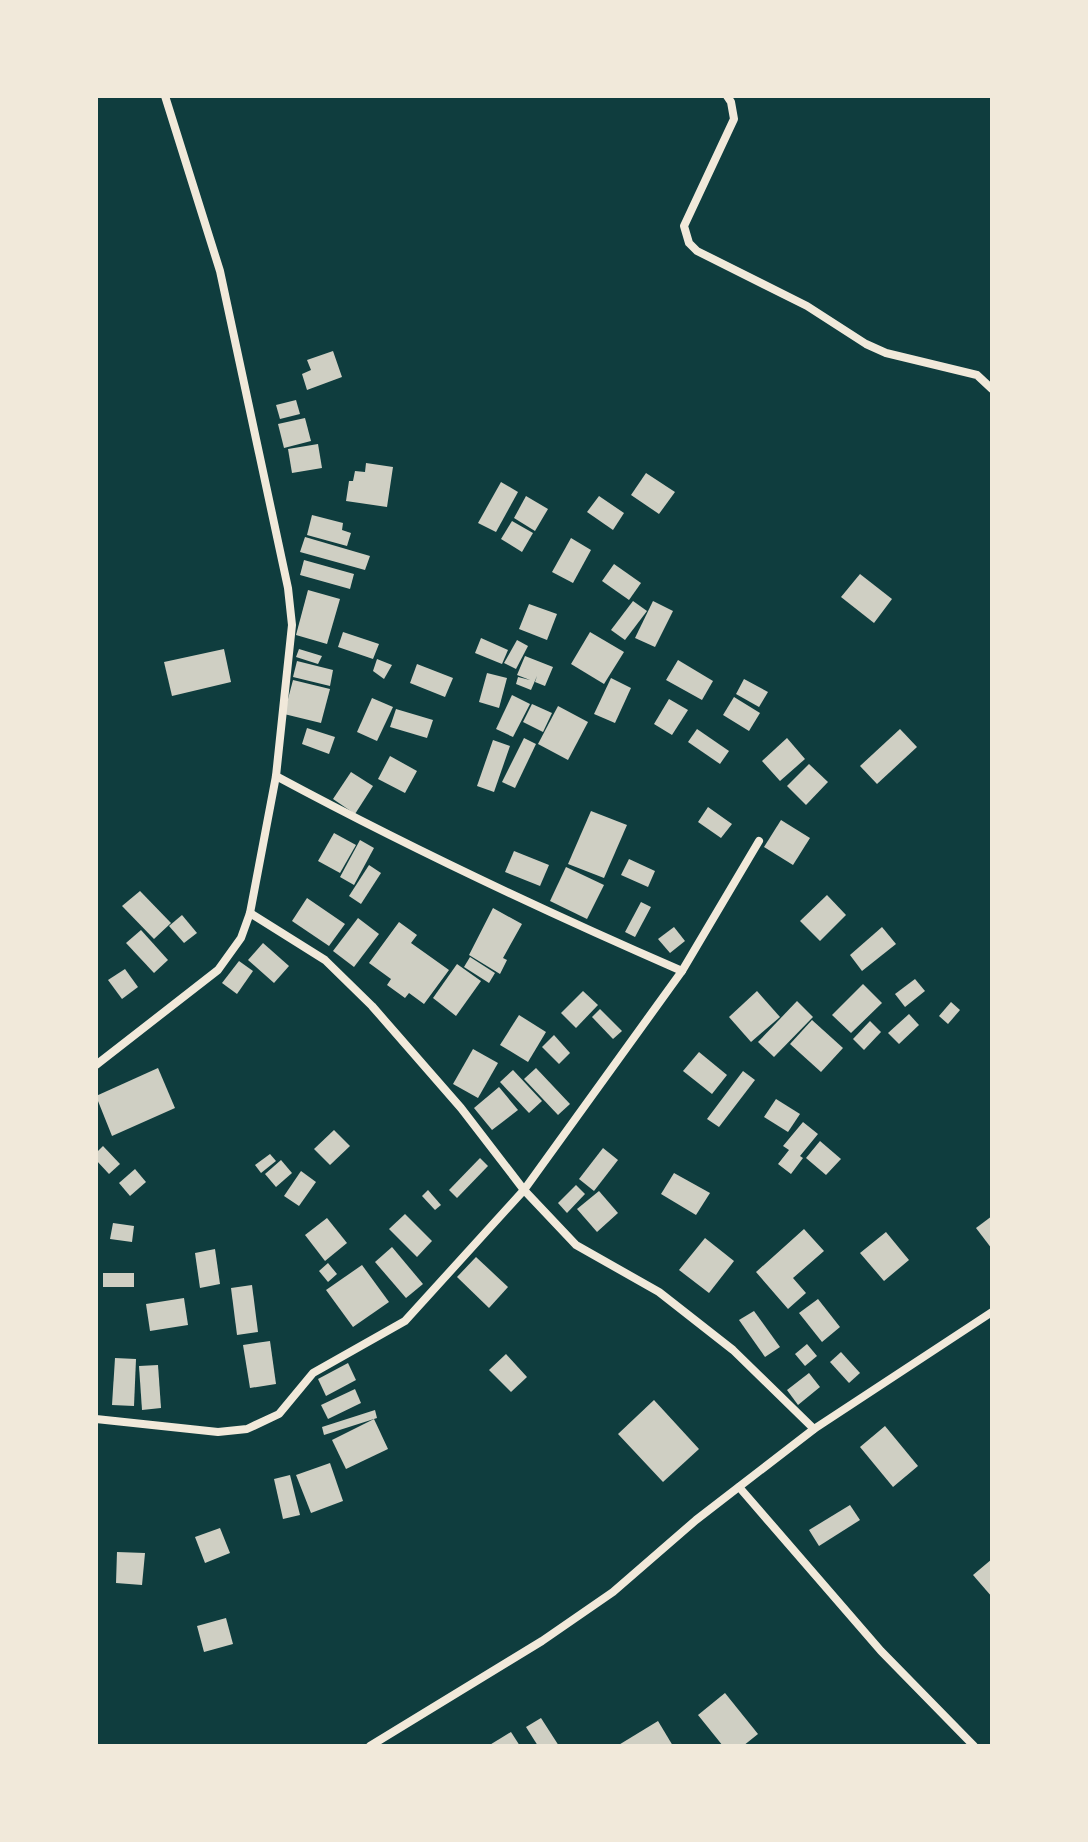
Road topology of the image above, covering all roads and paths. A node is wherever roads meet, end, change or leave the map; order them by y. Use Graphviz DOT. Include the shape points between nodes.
graph roads {
  1 [pos="165,96"];
  2 [pos="727,96"];
  3 [pos="992,389"];
  4 [pos="276,776"];
  5 [pos="759,841"];
  6 [pos="250,913"];
  7 [pos="682,971"];
  8 [pos="96,1065"];
  9 [pos="524,1190"];
  10 [pos="992,1312"];
  11 [pos="96,1419"];
  12 [pos="814,1429"];
  13 [pos="739,1487"];
  14 [pos="370,1746"];
  15 [pos="974,1746"];
  1 -- 4 [label="street" via="220,271 288,588 292,625"];
  2 -- 3 [label="street" via="734,119 684,226 689,243 866,344 977,375"];
  4 -- 6 [label="street"];
  4 -- 7 [label="street" via="374,829"];
  5 -- 7 [label="street"];
  6 -- 8 [label="street" via="241,938 218,970"];
  6 -- 9 [label="street" via="325,960 372,1006"];
  7 -- 9 [label="street"];
  9 -- 11 [label="street" via="405,1321 313,1373 279,1414 247,1429 218,1432"];
  9 -- 12 [label="street" via="576,1245 659,1292 733,1350"];
  10 -- 12 [label="street"];
  12 -- 13 [label="street"];
  13 -- 14 [label="street" via="613,1592"];
  13 -- 15 [label="street" via="881,1651"];
}
